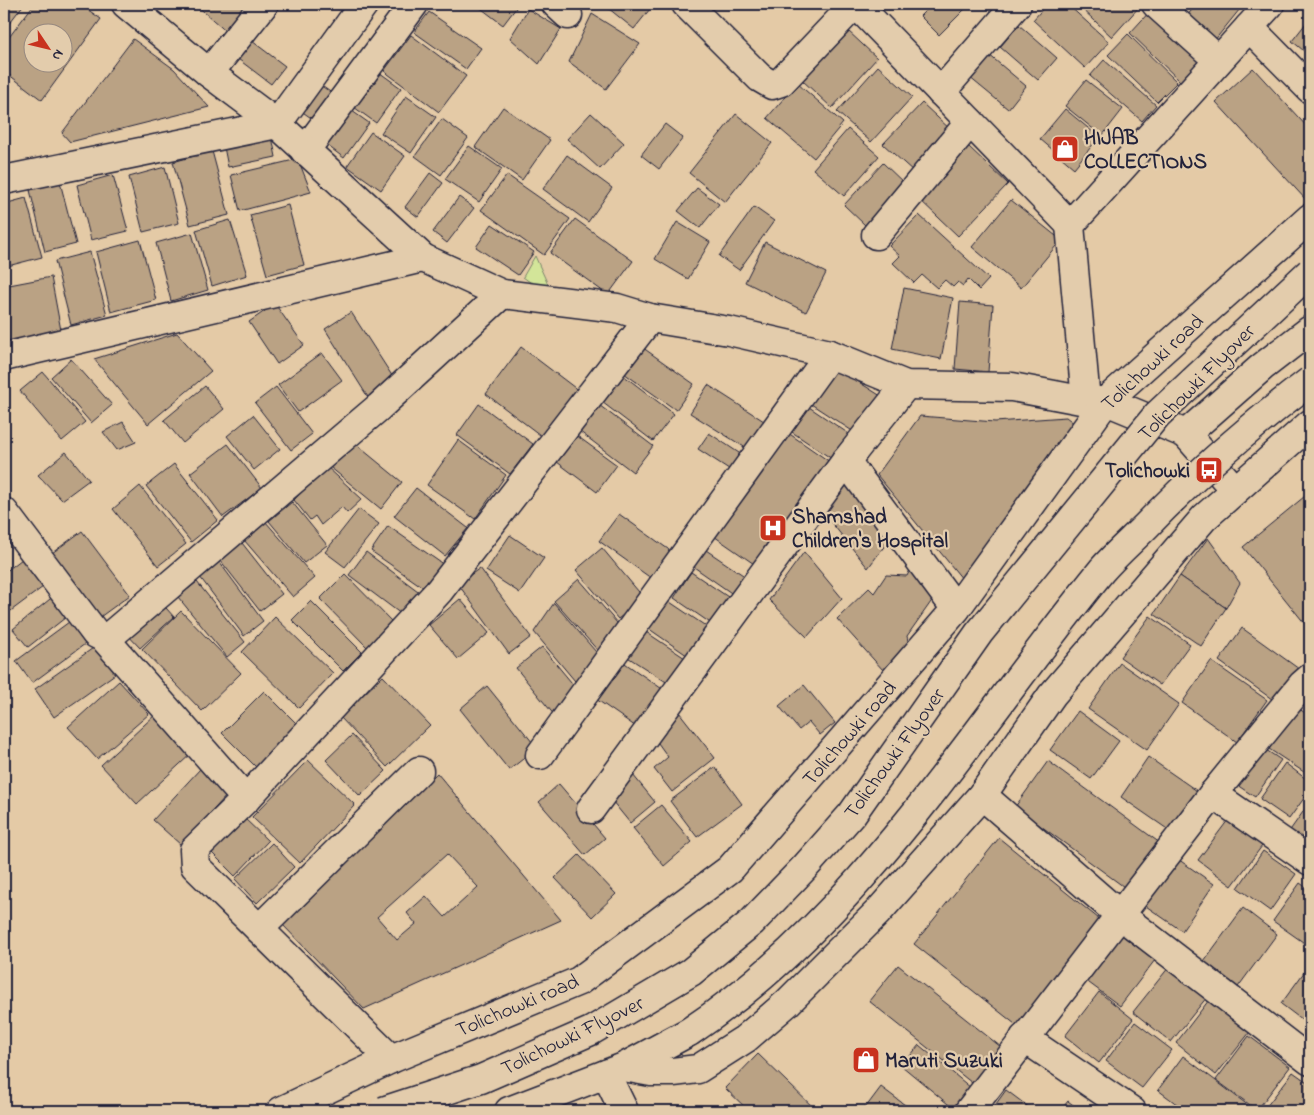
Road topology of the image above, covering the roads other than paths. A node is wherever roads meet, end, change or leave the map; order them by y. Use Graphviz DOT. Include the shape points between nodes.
graph roads {
  1 [pos="126,4"];
  2 [pos="264,4"];
  3 [pos="364,4"];
  4 [pos="414,4"];
  5 [pos="686,4"];
  6 [pos="856,4"];
  7 [pos="1018,4"];
  8 [pos="1156,4"];
  9 [pos="1270,4"];
  10 [pos="1249,27"];
  11 [pos="1218,60"];
  12 [pos="209,73"];
  13 [pos="1310,89"];
  14 [pos="941,92"];
  15 [pos="970,122"];
  16 [pos="277,124"];
  17 [pos="306,151"];
  18 [pos="4,180"];
  19 [pos="1310,218"];
  20 [pos="1070,225"];
  21 [pos="876,235"];
  22 [pos="423,258"];
  23 [pos="1310,272"];
  24 [pos="502,294"];
  25 [pos="650,318"];
  26 [pos="1310,330"];
  27 [pos="830,354"];
  28 [pos="4,357"];
  29 [pos="1310,381"];
  30 [pos="906,385"];
  31 [pos="1096,401"];
  32 [pos="1310,424"];
  33 [pos="1186,434"];
  34 [pos="846,461"];
  35 [pos="1235,490"];
  36 [pos="4,512"];
  37 [pos="956,609"];
  38 [pos="104,638"];
  39 [pos="1308,684"];
  40 [pos="540,756"];
  41 [pos="419,771"];
  42 [pos="1213,794"];
  43 [pos="982,795"];
  44 [pos="246,799"];
  45 [pos="591,809"];
  46 [pos="1310,861"];
  47 [pos="1120,915"];
  48 [pos="259,929"];
  49 [pos="1024,1038"];
  50 [pos="390,1059"];
  51 [pos="1310,1061"];
  52 [pos="615,1070"];
  53 [pos="281,1111"];
  54 [pos="383,1111"];
  55 [pos="509,1111"];
  56 [pos="624,1111"];
  57 [pos="969,1111"];
  58 [pos="1132,1111"];
  1 -- 12 [label="street"];
  2 -- 12 [label="street"];
  3 -- 16 [label="street"];
  4 -- 17 [label="street"];
  5 -- 6 [label="street" via="760,78 772,85 781,82"];
  6 -- 14 [label="street"];
  7 -- 14 [label="street"];
  8 -- 11 [label="street"];
  9 -- 10 [label="street"];
  10 -- 11 [label="street"];
  10 -- 13 [label="street"];
  11 -- 20 [label="street"];
  12 -- 16 [label="street"];
  14 -- 15 [label="street"];
  15 -- 20 [label="street"];
  15 -- 21 [label="street"];
  16 -- 17 [label="street"];
  16 -- 18 [label="street"];
  17 -- 22 [label="street"];
  19 -- 31 [label="street, Tolichowki road"];
  20 -- 31 [label="street"];
  22 -- 24 [label="street"];
  22 -- 28 [label="street"];
  23 -- 54 [label="street, Tolichowki Flyover, bridge" via="1157,415 979,633 852,814 752,922 691,972 591,1031 481,1079"];
  24 -- 25 [label="street" via="617,308"];
  24 -- 38 [label="street" via="379,407"];
  25 -- 27 [label="street" via="729,331"];
  25 -- 44 [label="street" via="439,591"];
  26 -- 33 [label="street"];
  27 -- 30 [label="street"];
  27 -- 40 [label="street"];
  29 -- 52 [label="street, bridge" via="1221,452 1104,568 944,780 817,925 748,988 689,1032"];
  30 -- 31 [label="street" via="1012,387"];
  30 -- 34 [label="street"];
  31 -- 33 [label="street"];
  31 -- 37 [label="street, Tolichowki road"];
  32 -- 35 [label="street"];
  33 -- 35 [label="street"];
  34 -- 37 [label="street"];
  34 -- 45 [label="street"];
  35 -- 43 [label="street" via="1204,518 1052,695"];
  36 -- 38 [label="street" via="96,634"];
  37 -- 50 [label="street, Tolichowki road" via="730,869 579,981"];
  38 -- 44 [label="street"];
  39 -- 42 [label="street"];
  41 -- 48 [label="street"];
  42 -- 46 [label="street"];
  42 -- 47 [label="street"];
  43 -- 47 [label="street"];
  43 -- 52 [label="street" via="878,912 787,1003 745,1039 698,1069 672,1072"];
  44 -- 48 [label="street" via="197,846 193,856 195,866"];
  47 -- 49 [label="street"];
  47 -- 51 [label="street"];
  48 -- 50 [label="street"];
  49 -- 57 [label="street"];
  49 -- 58 [label="street"];
  50 -- 53 [label="street, Tolichowki road"];
  52 -- 55 [label="street"];
  52 -- 56 [label="street"];
}
